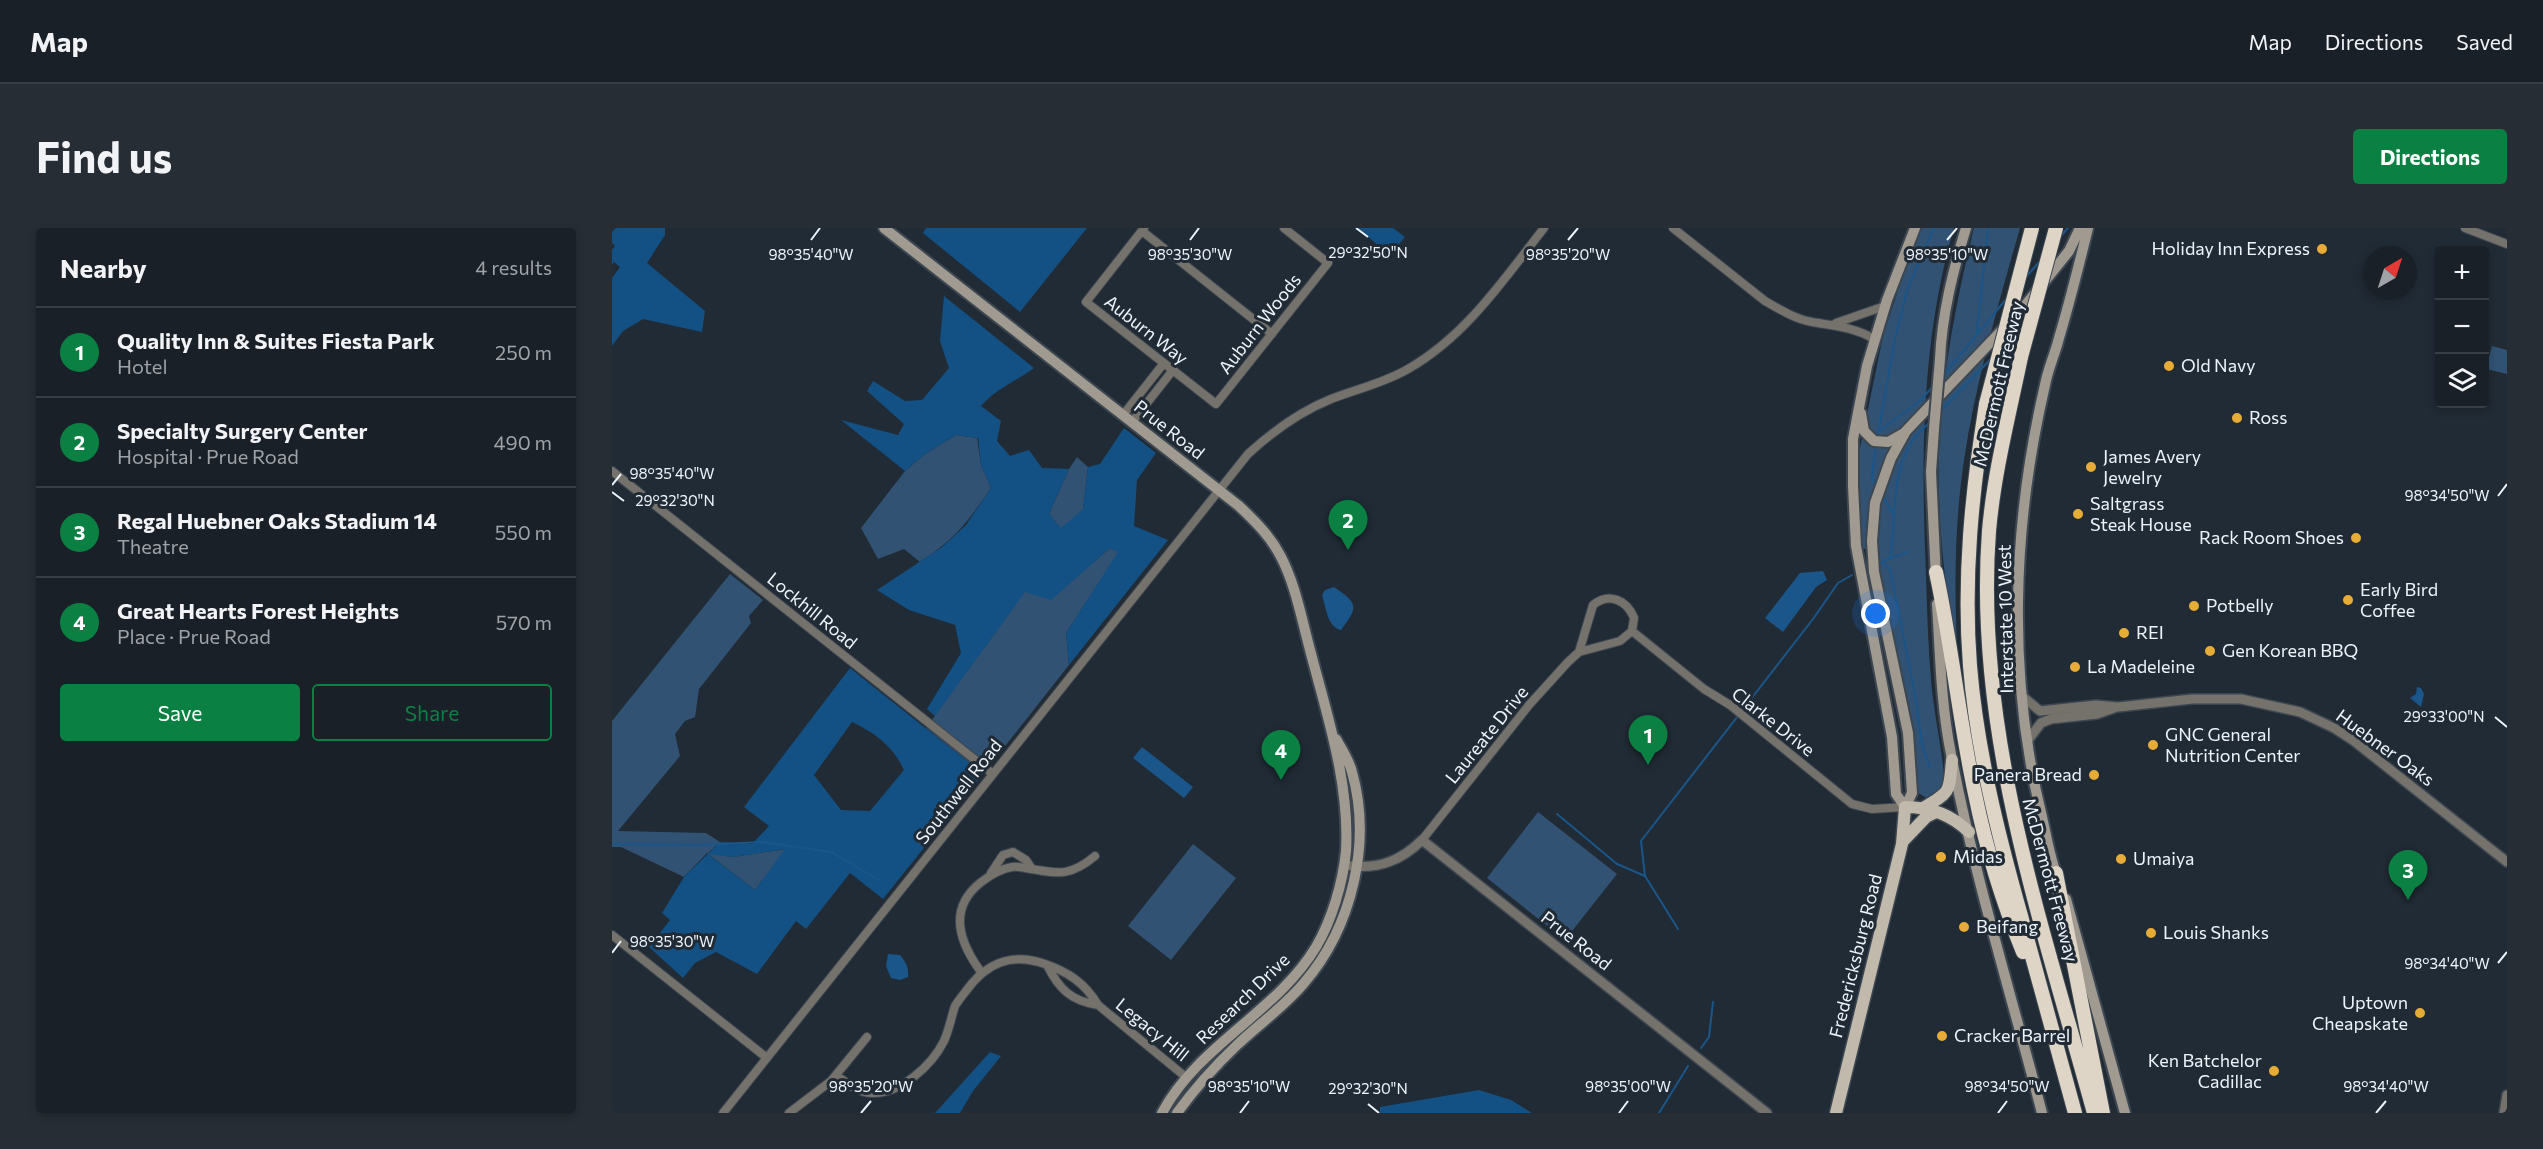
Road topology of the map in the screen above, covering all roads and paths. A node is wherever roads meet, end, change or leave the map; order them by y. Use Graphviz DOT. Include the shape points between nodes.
graph roads {
  1 [pos="884,228"];
  2 [pos="1284,228"];
  3 [pos="1544,228"];
  4 [pos="1673,228"];
  5 [pos="1915,228"];
  6 [pos="1966,228"];
  7 [pos="2032,228"];
  8 [pos="2056,228"];
  9 [pos="2080,228"];
  10 [pos="2088,228"];
  11 [pos="2465,228"];
  12 [pos="1143,230"];
  13 [pos="2507,244"];
  14 [pos="1885,306"];
  15 [pos="1834,324"];
  16 [pos="1272,334"];
  17 [pos="1874,339"];
  18 [pos="1164,363"];
  19 [pos="1173,370"];
  20 [pos="1146,385"];
  21 [pos="1155,392"];
  22 [pos="1859,401"];
  23 [pos="1216,404"];
  24 [pos="1128,418"];
  25 [pos="1906,431"];
  26 [pos="612,471"];
  27 [pos="1218,490"];
  28 [pos="1936,572"];
  29 [pos="1632,631"];
  30 [pos="1579,652"];
  31 [pos="2022,696"];
  32 [pos="2118,707"];
  33 [pos="1331,729"];
  34 [pos="2028,740"];
  35 [pos="1952,760"];
  36 [pos="993,774"];
  37 [pos="1905,807"];
  38 [pos="1930,810"];
  39 [pos="1969,832"];
  40 [pos="1422,840"];
  41 [pos="1903,841"];
  42 [pos="1095,856"];
  43 [pos="2507,862"];
  44 [pos="1344,865"];
  45 [pos="1357,867"];
  46 [pos="1032,869"];
  47 [pos="991,873"];
  48 [pos="2056,873"];
  49 [pos="612,935"];
  50 [pos="1316,947"];
  51 [pos="1047,965"];
  52 [pos="981,972"];
  53 [pos="1071,975"];
  54 [pos="1061,987"];
  55 [pos="1293,994"];
  56 [pos="1098,1005"];
  57 [pos="2047,1011"];
  58 [pos="1238,1027"];
  59 [pos="867,1036"];
  60 [pos="1242,1040"];
  61 [pos="767,1058"];
  62 [pos="836,1075"];
  63 [pos="1187,1078"];
  64 [pos="2507,1095"];
  65 [pos="723,1113"];
  66 [pos="789,1113"];
  67 [pos="1162,1113"];
  68 [pos="1175,1113"];
  69 [pos="1767,1113"];
  70 [pos="1836,1113"];
  71 [pos="2042,1113"];
  72 [pos="2075,1113"];
  73 [pos="2094,1113"];
  74 [pos="2103,1113"];
  75 [pos="2125,1113"];
  76 [pos="2504,1113"];
  1 -- 24 [label="main road, Prue Road"];
  2 -- 16 [label="street, Auburn Woods" via="1328,263"];
  3 -- 27 [label="street, Southwell Road" via="1482,307 1452,337 1408,369 1331,399 1287,422 1248,454"];
  4 -- 15 [label="street" via="1765,301 1810,321"];
  5 -- 14 [label="main road, Fredericksburg Road"];
  6 -- 28 [label="main road, bridge" via="1952,274 1941,336 1931,472"];
  7 -- 57 [label="highway, McDermott Freeway, bridge" via="1986,404 1967,564 1970,666 1982,759"];
  8 -- 73 [label="highway, McDermott Freeway, bridge" via="2021,357 1996,478 1987,596 1994,705 2011,806"];
  9 -- 25 [label="main road, Fredericksburg Road" via="2069,251 2024,307"];
  10 -- 31 [label="main road, Interstate 10 West" via="2045,383 2027,480 2018,580"];
  11 -- 13 [label="street"];
  12 -- 16 [label="street"];
  12 -- 18 [label="street, Auburn Way" via="1086,302"];
  14 -- 15 [label="street"];
  14 -- 17 [label="main road, Fredericksburg Road"];
  15 -- 17 [label="street" via="1856,329"];
  16 -- 23 [label="street, Auburn Woods"];
  17 -- 22 [label="main road, Fredericksburg Road"];
  18 -- 19 [label="street, Auburn Way"];
  18 -- 20 [label="street"];
  19 -- 21 [label="street"];
  19 -- 23 [label="street, Auburn Way"];
  20 -- 21 [label="street"];
  20 -- 24 [label="street"];
  21 -- 24 [label="street"];
  22 -- 25 [label="main road" via="1864,431 1874,441 1888,442"];
  22 -- 37 [label="main road, Fredericksburg Road" via="1853,440 1856,546 1892,737 1896,794"];
  24 -- 27 [label="main road, Prue Road"];
  25 -- 37 [label="main road, Fredericksburg Road" via="1891,458 1875,503 1872,541 1874,572 1908,733 1912,793"];
  26 -- 36 [label="street, Lockhill Road"];
  27 -- 33 [label="main road, Prue Road" via="1262,528 1280,556 1293,587"];
  27 -- 36 [label="street, Southwell Road"];
  28 -- 35 [label="main road" via="1943,703"];
  28 -- 57 [label="highway" via="1975,793 1992,862 2009,918"];
  29 -- 30 [label="street" via="1620,641"];
  29 -- 30 [label="street, Laureate Drive" via="1634,618 1625,604 1618,599 1600,600 1593,605"];
  29 -- 37 [label="street, Clarke Drive" via="1852,804 1872,809"];
  30 -- 40 [label="street, Laureate Drive" via="1529,705"];
  31 -- 32 [label="street, Huebner Oaks" via="2040,711 2096,705"];
  31 -- 34 [label="main road, Interstate 10 West"];
  32 -- 34 [label="street, Huebner Oaks" via="2097,714 2051,719 2041,723"];
  32 -- 43 [label="street, Huebner Oaks" via="2217,698 2261,702 2300,712 2354,741"];
  33 -- 44 [label="main road, Prue Road" via="1345,805"];
  33 -- 45 [label="main road, Prue Road" via="1352,773 1360,830"];
  34 -- 48 [label="main road, Interstate 10 West"];
  35 -- 38 [label="main road" via="1949,787"];
  35 -- 39 [label="main road"];
  36 -- 61 [label="street, Southwell Road"];
  37 -- 38 [label="main road"];
  37 -- 41 [label="main road, Fredericksburg Road"];
  38 -- 39 [label="main road" via="1949,815"];
  38 -- 41 [label="main road"];
  39 -- 71 [label="main road"];
  40 -- 45 [label="street" via="1394,861"];
  40 -- 69 [label="street, Prue Road"];
  41 -- 70 [label="main road, Fredericksburg Road"];
  42 -- 46 [label="street" via="1065,874"];
  44 -- 45 [label="street"];
  44 -- 50 [label="main road, Research Drive"];
  45 -- 55 [label="main road, Research Drive" via="1333,940 1322,960"];
  46 -- 47 [label="street" via="1014,867"];
  46 -- 47 [label="street" via="1013,852 1003,855"];
  47 -- 52 [label="street" via="972,889 959,914 963,941"];
  48 -- 74 [label="highway"];
  48 -- 75 [label="main road, Interstate 10 West" via="2071,912"];
  49 -- 61 [label="street"];
  50 -- 55 [label="main road" via="1314,958"];
  50 -- 58 [label="main road, Research Drive" via="1294,976"];
  51 -- 52 [label="street, Legacy Hill" via="1016,959"];
  51 -- 53 [label="street, Legacy Hill"];
  51 -- 54 [label="street, Legacy Hill"];
  52 -- 62 [label="street" via="956,1004 944,1042 908,1082 873,1094 856,1089"];
  53 -- 54 [label="street"];
  53 -- 56 [label="street, Legacy Hill" via="1089,990"];
  54 -- 56 [label="street, Legacy Hill" via="1079,1002"];
  55 -- 58 [label="main road" via="1251,1026"];
  55 -- 60 [label="main road, Research Drive"];
  56 -- 63 [label="street, Legacy Hill"];
  57 -- 72 [label="highway, McDermott Freeway"];
  58 -- 63 [label="main road, Research Drive"];
  59 -- 62 [label="street"];
  60 -- 63 [label="main road" via="1232,1043 1199,1074"];
  60 -- 68 [label="main road, Research Drive"];
  61 -- 65 [label="street, Southwell Road"];
  62 -- 66 [label="street"];
  63 -- 67 [label="main road, Research Drive"];
  63 -- 68 [label="main road" via="1189,1084"];
  64 -- 76 [label="street"];
}
